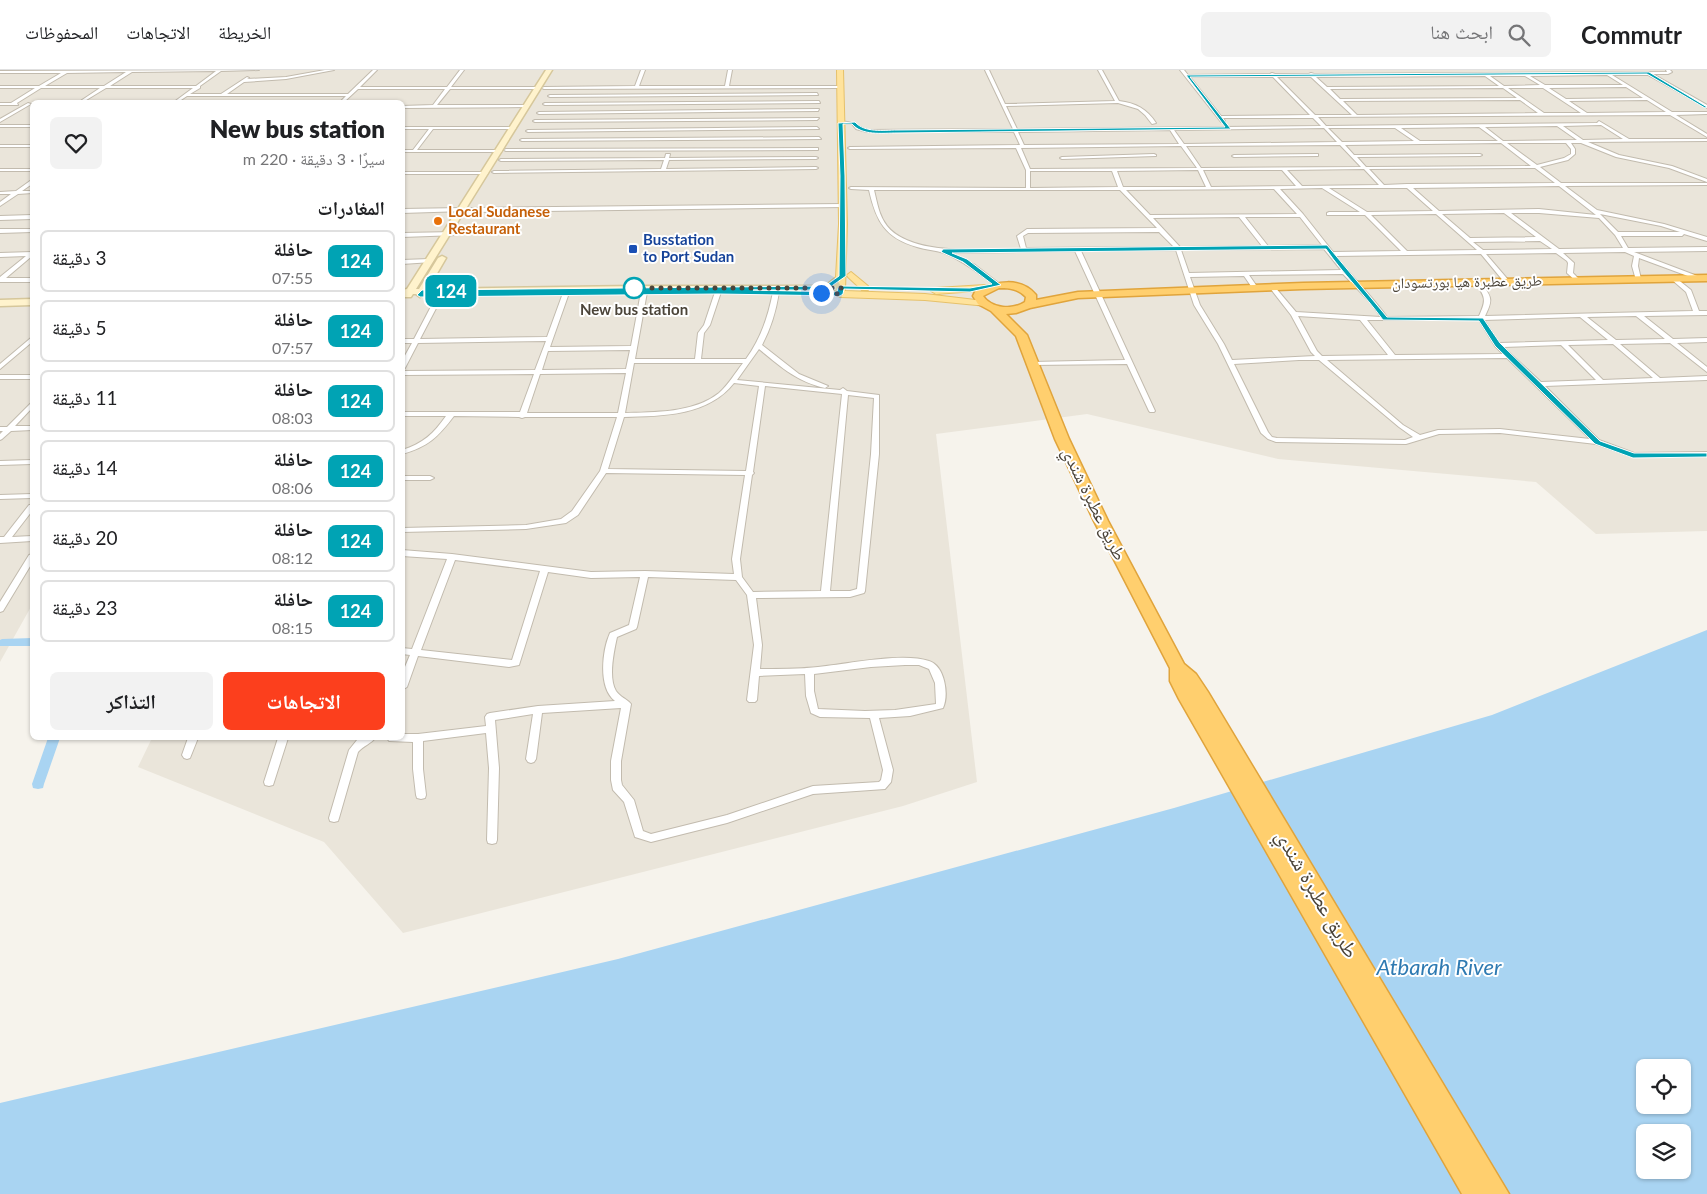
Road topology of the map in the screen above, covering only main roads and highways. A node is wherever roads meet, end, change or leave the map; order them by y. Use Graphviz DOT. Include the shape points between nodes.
graph roads {
  1 [pos="840,70"];
  2 [pos="846,70"];
  3 [pos="844,123"];
  4 [pos="851,236"];
  5 [pos="848,273"];
  6 [pos="1703,278"];
  7 [pos="826,288"];
  8 [pos="865,288"];
  9 [pos="985,288"];
  10 [pos="1025,290"];
  11 [pos="853,291"];
  12 [pos="1078,295"];
  13 [pos="989,306"];
  14 [pos="1028,306"];
  15 [pos="1021,335"];
  16 [pos="1195,698"];
  17 [pos="1476,1194"];
  18 [pos="1496,1194"];
  1 -- 3 [label="main road"];
  2 -- 3 [label="main road"];
  3 -- 4 [label="main road" via="850,148"];
  3 -- 5 [label="main road" via="843,204"];
  5 -- 7 [label="main road"];
  5 -- 8 [label="main road"];
  5 -- 11 [label="main road"];
  5 -- 11 [label="main road" via="841,291"];
  6 -- 12 [label="highway, طريق عطبرة هيا بورتسودان" via="1272,287"];
  8 -- 9 [label="main road" via="940,291"];
  8 -- 11 [label="main road"];
  9 -- 10 [label="highway" via="998,285"];
  9 -- 13 [label="highway" via="978,296"];
  10 -- 12 [label="highway"];
  10 -- 14 [label="highway" via="1032,297"];
  11 -- 13 [label="main road"];
  12 -- 14 [label="highway"];
  13 -- 14 [label="highway" via="1011,310"];
  13 -- 15 [label="highway"];
  14 -- 15 [label="highway"];
  15 -- 16 [label="highway, طريق عطبرة شندي" via="1062,439 1101,521 1178,668 1179,681"];
  16 -- 17 [label="highway, طريق عطبرة شندي"];
  16 -- 18 [label="highway, طريق عطبرة شندي"];
}
